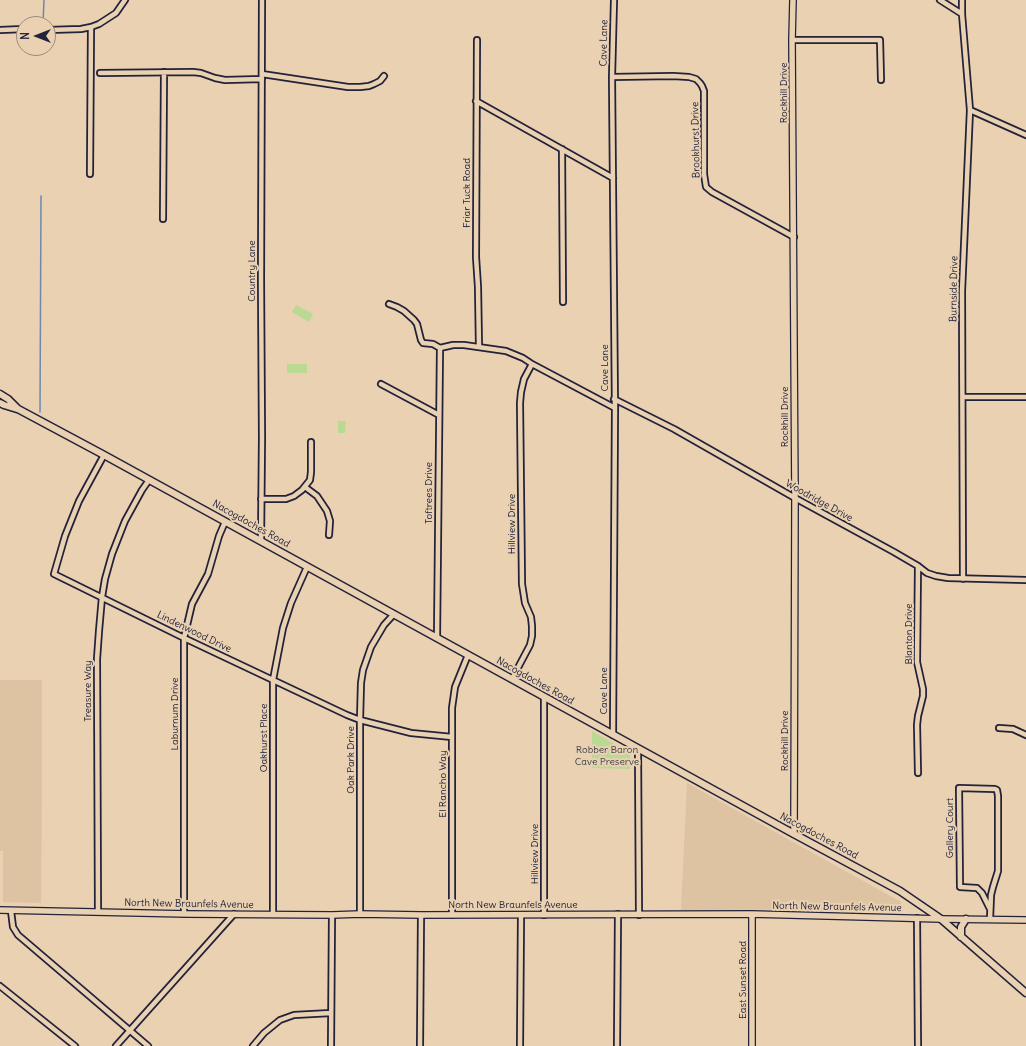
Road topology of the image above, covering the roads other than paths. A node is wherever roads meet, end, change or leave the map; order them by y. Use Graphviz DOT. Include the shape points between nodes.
graph roads {
  1 [pos="125,0"];
  2 [pos="262,0"];
  3 [pos="614,0"];
  4 [pos="793,0"];
  5 [pos="940,0"];
  6 [pos="962,0"];
  7 [pos="962,14"];
  8 [pos="91,27"];
  9 [pos="16,29"];
  10 [pos="0,30"];
  11 [pos="56,30"];
  12 [pos="477,40"];
  13 [pos="792,40"];
  14 [pos="164,72"];
  15 [pos="100,73"];
  16 [pos="384,76"];
  17 [pos="262,77"];
  18 [pos="612,77"];
  19 [pos="881,80"];
  20 [pos="476,101"];
  21 [pos="970,110"];
  22 [pos="1026,135"];
  23 [pos="562,149"];
  24 [pos="90,174"];
  25 [pos="613,178"];
  26 [pos="163,218"];
  27 [pos="794,237"];
  28 [pos="563,302"];
  29 [pos="389,304"];
  30 [pos="479,347"];
  31 [pos="440,348"];
  32 [pos="532,364"];
  33 [pos="381,384"];
  34 [pos="0,394"];
  35 [pos="962,397"];
  36 [pos="1026,397"];
  37 [pos="614,399"];
  38 [pos="0,403"];
  39 [pos="614,408"];
  40 [pos="18,409"];
  41 [pos="439,415"];
  42 [pos="311,442"];
  43 [pos="104,455"];
  44 [pos="149,480"];
  45 [pos="305,487"];
  46 [pos="261,498"];
  47 [pos="795,498"];
  48 [pos="226,522"];
  49 [pos="329,535"];
  50 [pos="261,541"];
  51 [pos="918,566"];
  52 [pos="307,567"];
  53 [pos="963,579"];
  54 [pos="1026,580"];
  55 [pos="102,597"];
  56 [pos="394,614"];
  57 [pos="184,638"];
  58 [pos="437,638"];
  59 [pos="468,655"];
  60 [pos="512,679"];
  61 [pos="273,680"];
  62 [pos="544,697"];
  63 [pos="360,720"];
  64 [pos="999,728"];
  65 [pos="613,735"];
  66 [pos="1026,735"];
  67 [pos="452,737"];
  68 [pos="638,749"];
  69 [pos="918,773"];
  70 [pos="794,834"];
  71 [pos="990,909"];
  72 [pos="0,910"];
  73 [pos="11,911"];
  74 [pos="98,912"];
  75 [pos="184,914"];
  76 [pos="234,914"];
  77 [pos="273,914"];
  78 [pos="360,914"];
  79 [pos="618,914"];
  80 [pos="752,914"];
  81 [pos="332,915"];
  82 [pos="421,915"];
  83 [pos="452,915"];
  84 [pos="521,915"];
  85 [pos="544,915"];
  86 [pos="639,915"];
  87 [pos="917,918"];
  88 [pos="941,919"];
  89 [pos="966,919"];
  90 [pos="990,919"];
  91 [pos="1026,920"];
  92 [pos="961,937"];
  93 [pos="0,986"];
  94 [pos="1026,994"];
  95 [pos="331,1013"];
  96 [pos="129,1031"];
  97 [pos="75,1046"];
  98 [pos="116,1046"];
  99 [pos="148,1046"];
  100 [pos="253,1046"];
  101 [pos="331,1046"];
  102 [pos="420,1046"];
  103 [pos="520,1046"];
  104 [pos="617,1046"];
  105 [pos="752,1046"];
  106 [pos="918,1046"];
  1 -- 8 [label="street" via="104,22"];
  2 -- 17 [label="street, Country Lane"];
  3 -- 18 [label="street, Cave Lane"];
  4 -- 13 [label="street, Rockhill Drive"];
  5 -- 7 [label="street"];
  6 -- 7 [label="street, Burnside Drive"];
  7 -- 21 [label="street, Burnside Drive"];
  8 -- 11 [label="street"];
  8 -- 24 [label="street"];
  9 -- 10 [label="street"];
  12 -- 20 [label="street, Friar Tuck Road"];
  13 -- 19 [label="street" via="880,40"];
  13 -- 27 [label="street, Rockhill Drive"];
  14 -- 15 [label="street"];
  14 -- 17 [label="street" via="201,73 225,80"];
  14 -- 26 [label="street"];
  16 -- 17 [label="street" via="380,81 360,87"];
  17 -- 46 [label="street, Country Lane"];
  18 -- 25 [label="street, Cave Lane"];
  18 -- 27 [label="street, Brookhurst Drive" via="673,76 696,79 704,91 706,187"];
  20 -- 23 [label="street"];
  20 -- 30 [label="street, Friar Tuck Road"];
  21 -- 22 [label="street"];
  21 -- 35 [label="street, Burnside Drive" via="962,291"];
  23 -- 25 [label="street"];
  23 -- 28 [label="street"];
  25 -- 37 [label="street, Cave Lane"];
  27 -- 47 [label="street, Rockhill Drive"];
  29 -- 31 [label="street" via="404,311 414,320 423,343"];
  30 -- 31 [label="street" via="453,345"];
  30 -- 32 [label="street" via="506,351"];
  31 -- 41 [label="street, Toftrees Drive"];
  32 -- 39 [label="street"];
  32 -- 60 [label="street, Hillview Drive" via="524,379 520,403 522,584 525,603 531,617 532,636"];
  33 -- 41 [label="street"];
  34 -- 40 [label="main road, Nacogdoches Road"];
  35 -- 36 [label="street"];
  35 -- 53 [label="street, Burnside Drive"];
  37 -- 39 [label="street, Cave Lane"];
  37 -- 47 [label="street, Woodridge Drive" via="674,429"];
  38 -- 40 [label="main road, Nacogdoches Road"];
  39 -- 65 [label="street, Cave Lane"];
  40 -- 43 [label="main road, Nacogdoches Road"];
  41 -- 58 [label="street, Toftrees Drive"];
  42 -- 45 [label="street" via="310,480"];
  43 -- 44 [label="main road, Nacogdoches Road"];
  43 -- 55 [label="street, Lindenwood Drive" via="79,501 54,574"];
  44 -- 48 [label="main road, Nacogdoches Road"];
  44 -- 55 [label="street, Treasure Way" via="112,554"];
  45 -- 46 [label="street" via="294,496 286,498"];
  45 -- 49 [label="street" via="317,496 326,511 330,521"];
  46 -- 50 [label="street, Country Lane"];
  47 -- 51 [label="street, Woodridge Drive"];
  47 -- 70 [label="street, Rockhill Drive"];
  48 -- 50 [label="main road, Nacogdoches Road"];
  48 -- 57 [label="street, Laburnum Drive" via="219,536 208,574 192,604"];
  50 -- 52 [label="main road, Nacogdoches Road"];
  51 -- 53 [label="street, Woodridge Drive" via="936,576"];
  51 -- 69 [label="street, Blanton Drive" via="917,662 923,696 917,725"];
  52 -- 56 [label="main road, Nacogdoches Road"];
  52 -- 61 [label="street, Oakhurst Place" via="283,628"];
  53 -- 54 [label="street, Woodridge Drive"];
  55 -- 57 [label="street, Lindenwood Drive"];
  55 -- 74 [label="street, Treasure Way" via="98,643"];
  56 -- 58 [label="main road, Nacogdoches Road"];
  56 -- 63 [label="street, Oak Park Drive" via="377,636 367,658 361,683"];
  57 -- 61 [label="street, Lindenwood Drive"];
  57 -- 75 [label="street, Laburnum Drive"];
  58 -- 59 [label="main road, Nacogdoches Road"];
  59 -- 60 [label="main road, Nacogdoches Road"];
  59 -- 67 [label="street, El Rancho Way" via="453,698"];
  60 -- 62 [label="main road, Nacogdoches Road"];
  61 -- 63 [label="street, Lindenwood Drive"];
  61 -- 77 [label="street, Oakhurst Place"];
  62 -- 65 [label="main road, Nacogdoches Road"];
  62 -- 85 [label="street, Hillview Drive"];
  63 -- 67 [label="street, Lindenwood Drive" via="411,733"];
  63 -- 78 [label="street, Oak Park Drive"];
  64 -- 66 [label="street" via="1013,729"];
  65 -- 68 [label="main road, Nacogdoches Road"];
  67 -- 83 [label="street, El Rancho Way"];
  68 -- 70 [label="main road, Nacogdoches Road"];
  68 -- 86 [label="street"];
  70 -- 88 [label="main road, Nacogdoches Road" via="900,891"];
  71 -- 71 [label="street, Gallery Court" via="998,871 997,790 959,788 960,887 977,888"];
  71 -- 90 [label="street, Gallery Court"];
  72 -- 73 [label="street, North New Braunfels Avenue"];
  73 -- 74 [label="street, North New Braunfels Avenue"];
  73 -- 96 [label="street" via="13,927 18,935"];
  74 -- 75 [label="street, North New Braunfels Avenue"];
  75 -- 76 [label="street, North New Braunfels Avenue"];
  76 -- 77 [label="street, North New Braunfels Avenue"];
  76 -- 96 [label="street"];
  77 -- 81 [label="street, North New Braunfels Avenue"];
  78 -- 81 [label="street, North New Braunfels Avenue"];
  78 -- 82 [label="street, North New Braunfels Avenue"];
  79 -- 85 [label="street, North New Braunfels Avenue"];
  79 -- 86 [label="street, North New Braunfels Avenue"];
  79 -- 104 [label="street"];
  80 -- 86 [label="street, North New Braunfels Avenue"];
  80 -- 87 [label="street, North New Braunfels Avenue"];
  80 -- 105 [label="street, East Sunset Road"];
  81 -- 95 [label="street"];
  82 -- 83 [label="street, North New Braunfels Avenue"];
  82 -- 102 [label="street"];
  83 -- 84 [label="street, North New Braunfels Avenue"];
  84 -- 85 [label="street, North New Braunfels Avenue"];
  84 -- 103 [label="street"];
  87 -- 88 [label="street, North New Braunfels Avenue"];
  87 -- 106 [label="street"];
  88 -- 89 [label="street, North New Braunfels Avenue"];
  88 -- 92 [label="main road, Nacogdoches Road"];
  89 -- 90 [label="street, North New Braunfels Avenue"];
  89 -- 92 [label="main road" via="961,927"];
  90 -- 91 [label="street, North New Braunfels Avenue"];
  92 -- 94 [label="main road, Nacogdoches Road"];
  93 -- 97 [label="street"];
  95 -- 100 [label="street" via="294,1015 280,1020"];
  95 -- 101 [label="street"];
  96 -- 98 [label="street"];
  96 -- 99 [label="street"];
}
